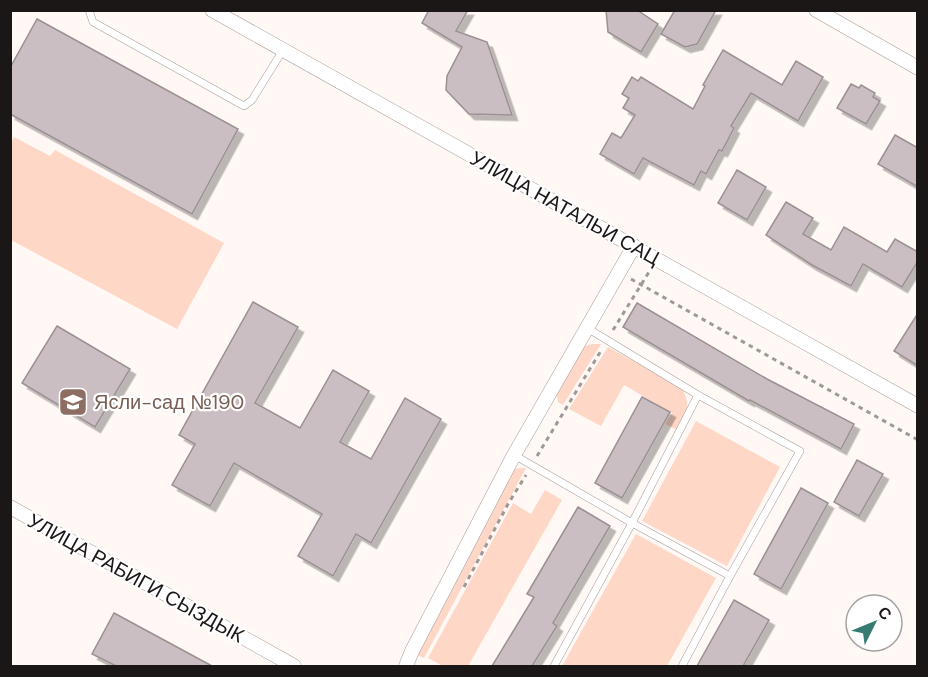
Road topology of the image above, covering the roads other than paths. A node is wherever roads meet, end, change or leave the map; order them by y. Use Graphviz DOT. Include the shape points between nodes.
graph roads {
  1 [pos="89,10"];
  2 [pos="213,10"];
  3 [pos="816,10"];
  4 [pos="283,50"];
  5 [pos="918,68"];
  6 [pos="634,246"];
  7 [pos="587,328"];
  8 [pos="698,395"];
  9 [pos="918,406"];
  10 [pos="514,456"];
  11 [pos="10,507"];
  12 [pos="632,523"];
  13 [pos="730,576"];
  14 [pos="294,666"];
  15 [pos="406,666"];
  16 [pos="554,666"];
  17 [pos="681,666"];
  1 -- 4 [label="lane" via="93,22 243,106 252,100"];
  2 -- 4 [label="street, УЛИЦА НАТАЛЬИ САЦ"];
  3 -- 5 [label="street"];
  4 -- 6 [label="street, УЛИЦА НАТАЛЬИ САЦ"];
  6 -- 7 [label="street"];
  6 -- 9 [label="street, УЛИЦА НАТАЛЬИ САЦ"];
  7 -- 8 [label="lane"];
  7 -- 10 [label="street"];
  8 -- 12 [label="lane"];
  8 -- 13 [label="lane" via="800,451"];
  10 -- 12 [label="lane"];
  10 -- 15 [label="street"];
  11 -- 14 [label="street, УЛИЦА РАБИГИ СЫЗДЫК"];
  12 -- 13 [label="lane"];
  12 -- 16 [label="lane"];
  13 -- 17 [label="lane"];
}
